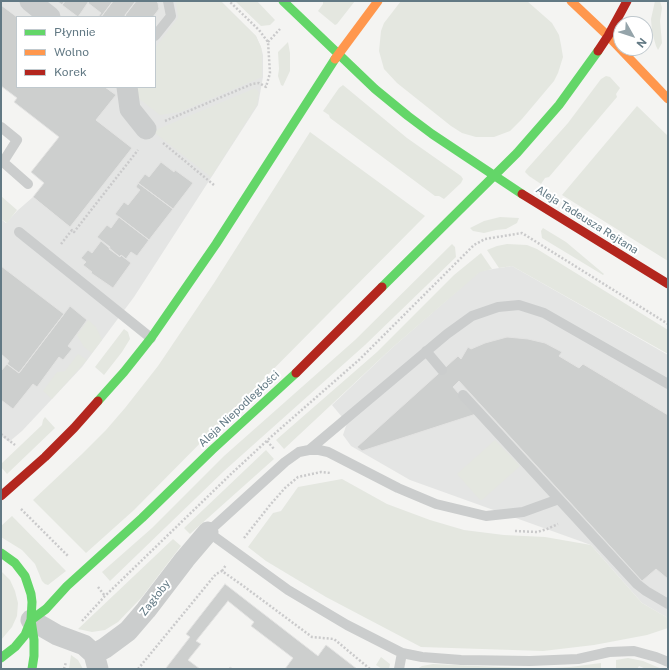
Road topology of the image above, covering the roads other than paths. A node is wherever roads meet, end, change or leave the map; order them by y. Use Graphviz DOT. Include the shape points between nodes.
graph roads {
  1 [pos="30,1"];
  2 [pos="168,1"];
  3 [pos="283,1"];
  4 [pos="378,1"];
  5 [pos="571,1"];
  6 [pos="627,1"];
  7 [pos="49,16"];
  8 [pos="156,35"];
  9 [pos="608,36"];
  10 [pos="338,54"];
  11 [pos="127,88"];
  12 [pos="668,99"];
  13 [pos="1,127"];
  14 [pos="148,131"];
  15 [pos="495,176"];
  16 [pos="28,184"];
  17 [pos="19,232"];
  18 [pos="668,284"];
  19 [pos="151,338"];
  20 [pos="426,351"];
  21 [pos="442,370"];
  22 [pos="668,384"];
  23 [pos="463,395"];
  24 [pos="309,450"];
  25 [pos="3,494"];
  26 [pos="559,499"];
  27 [pos="208,532"];
  28 [pos="1,552"];
  29 [pos="668,604"];
  30 [pos="31,620"];
  31 [pos="402,653"];
  32 [pos="1,658"];
  33 [pos="96,661"];
  34 [pos="668,662"];
  35 [pos="32,669"];
  36 [pos="399,669"];
  1 -- 7 [label="street"];
  2 -- 8 [label="lane" via="171,16"];
  3 -- 10 [label="street"];
  4 -- 10 [label="street"];
  5 -- 9 [label="street"];
  6 -- 9 [label="street, Aleja Niepodległości"];
  9 -- 12 [label="street"];
  9 -- 15 [label="street, Aleja Niepodległości" via="559,105"];
  10 -- 15 [label="street, Aleja Tadeusza Rejtana" via="408,116"];
  10 -- 19 [label="street" via="216,244"];
  11 -- 14 [label="street" via="130,110"];
  13 -- 16 [label="lane" via="17,140 3,162"];
  15 -- 18 [label="street, Aleja Tadeusza Rejtana"];
  15 -- 30 [label="street, Aleja Niepodległości" via="300,369 83,571 46,609"];
  17 -- 19 [label="lane"];
  19 -- 25 [label="street" via="74,428"];
  20 -- 21 [label="lane"];
  20 -- 22 [label="lane" via="472,316 498,307 519,305 544,313"];
  20 -- 24 [label="lane"];
  23 -- 26 [label="lane"];
  24 -- 26 [label="lane" via="328,452 398,488 436,504 486,516 523,512"];
  24 -- 27 [label="lane" via="299,452 285,462"];
  26 -- 29 [label="lane" via="637,584"];
  27 -- 31 [label="lane" via="288,590"];
  27 -- 33 [label="street, Zagłoby" via="128,631 105,648"];
  28 -- 30 [label="street" via="22,570 27,581 32,602"];
  30 -- 32 [label="street" via="20,642"];
  30 -- 33 [label="street, Zagłoby" via="84,645"];
  30 -- 35 [label="street" via="34,640"];
  31 -- 34 [label="lane" via="461,660 530,661 578,659 609,652 634,651"];
  31 -- 36 [label="lane"];
}
